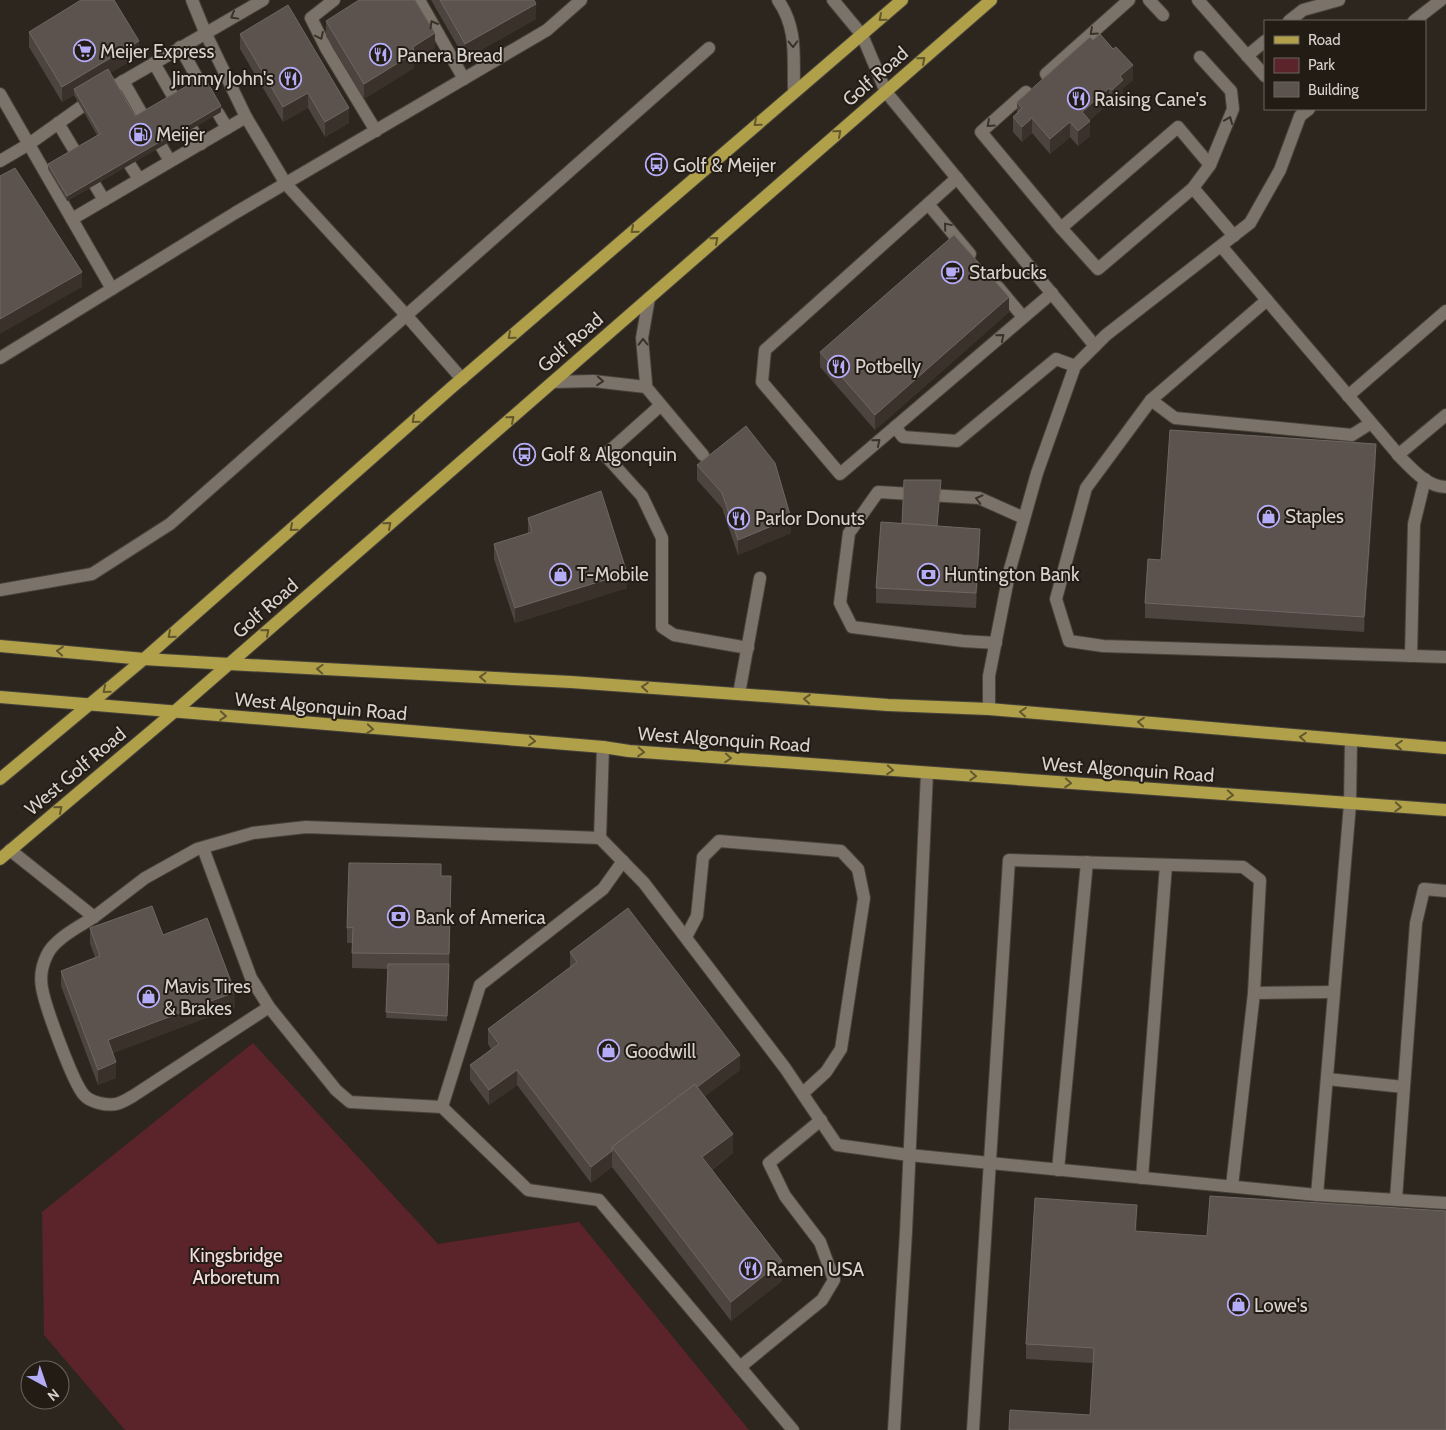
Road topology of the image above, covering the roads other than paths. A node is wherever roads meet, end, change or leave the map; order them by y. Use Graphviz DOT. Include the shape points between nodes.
graph roads {
  1 [pos="192,0"];
  2 [pos="263,0"];
  3 [pos="334,0"];
  4 [pos="419,0"];
  5 [pos="582,0"];
  6 [pos="778,0"];
  7 [pos="833,0"];
  8 [pos="902,0"];
  9 [pos="991,0"];
  10 [pos="1129,0"];
  11 [pos="1149,0"];
  12 [pos="1198,0"];
  13 [pos="1339,0"];
  14 [pos="1441,0"];
  15 [pos="568,5"];
  16 [pos="1163,15"];
  17 [pos="1290,20"];
  18 [pos="1415,20"];
  19 [pos="205,32"];
  20 [pos="862,35"];
  21 [pos="1264,43"];
  22 [pos="180,47"];
  23 [pos="709,48"];
  24 [pos="1248,56"];
  25 [pos="1200,57"];
  26 [pos="154,63"];
  27 [pos="1046,74"];
  28 [pos="1264,75"];
  29 [pos="464,79"];
  30 [pos="200,83"];
  31 [pos="794,91"];
  32 [pos="886,92"];
  33 [pos="1026,92"];
  34 [pos="0,94"];
  35 [pos="174,98"];
  36 [pos="81,107"];
  37 [pos="1301,111"];
  38 [pos="218,113"];
  39 [pos="144,116"];
  40 [pos="246,117"];
  41 [pos="58,123"];
  42 [pos="227,128"];
  43 [pos="192,129"];
  44 [pos="376,131"];
  45 [pos="29,144"];
  46 [pos="201,144"];
  47 [pos="161,146"];
  48 [pos="76,153"];
  49 [pos="170,161"];
  50 [pos="0,162"];
  51 [pos="130,165"];
  52 [pos="1210,165"];
  53 [pos="957,178"];
  54 [pos="139,180"];
  55 [pos="286,184"];
  56 [pos="95,185"];
  57 [pos="1192,188"];
  58 [pos="104,200"];
  59 [pos="928,204"];
  60 [pos="72,218"];
  61 [pos="1061,228"];
  62 [pos="1234,236"];
  63 [pos="1221,246"];
  64 [pos="979,264"];
  65 [pos="992,280"];
  66 [pos="112,289"];
  67 [pos="1052,293"];
  68 [pos="649,298"];
  69 [pos="1267,300"];
  70 [pos="1446,311"];
  71 [pos="406,315"];
  72 [pos="1024,318"];
  73 [pos="1095,346"];
  74 [pos="0,358"];
  75 [pos="1075,366"];
  76 [pos="462,380"];
  77 [pos="553,382"];
  78 [pos="646,387"];
  79 [pos="1348,396"];
  80 [pos="1151,400"];
  81 [pos="661,405"];
  82 [pos="1446,415"];
  83 [pos="1371,423"];
  84 [pos="895,427"];
  85 [pos="703,455"];
  86 [pos="1398,455"];
  87 [pos="1425,479"];
  88 [pos="1446,488"];
  89 [pos="1024,518"];
  90 [pos="760,578"];
  91 [pos="0,590"];
  92 [pos="996,643"];
  93 [pos="0,646"];
  94 [pos="748,648"];
  95 [pos="1411,656"];
  96 [pos="1446,658"];
  97 [pos="144,659"];
  98 [pos="229,664"];
  99 [pos="739,694"];
  100 [pos="0,697"];
  101 [pos="88,705"];
  102 [pos="989,709"];
  103 [pos="174,712"];
  104 [pos="1351,741"];
  105 [pos="604,747"];
  106 [pos="1446,748"];
  107 [pos="927,773"];
  108 [pos="0,779"];
  109 [pos="1350,804"];
  110 [pos="1446,810"];
  111 [pos="600,838"];
  112 [pos="203,848"];
  113 [pos="5,855"];
  114 [pos="623,861"];
  115 [pos="1087,862"];
  116 [pos="1166,865"];
  117 [pos="1446,891"];
  118 [pos="94,917"];
  119 [pos="686,937"];
  120 [pos="1334,992"];
  121 [pos="1254,993"];
  122 [pos="269,1007"];
  123 [pos="1326,1079"];
  124 [pos="1404,1087"];
  125 [pos="803,1093"];
  126 [pos="442,1107"];
  127 [pos="821,1120"];
  128 [pos="909,1155"];
  129 [pos="989,1163"];
  130 [pos="1058,1170"];
  131 [pos="1142,1178"];
  132 [pos="1232,1186"];
  133 [pos="1317,1195"];
  134 [pos="1396,1200"];
  135 [pos="1446,1203"];
  136 [pos="740,1367"];
  137 [pos="792,1430"];
  138 [pos="894,1430"];
  139 [pos="973,1430"];
  1 -- 19 [label="lane"];
  2 -- 19 [label="lane, one-way"];
  3 -- 44 [label="lane, one-way" via="312,18 327,50"];
  29 -- 4 [label="lane, one-way"];
  5 -- 15 [label="lane"];
  6 -- 31 [label="lane, one-way" via="793,31"];
  7 -- 20 [label="lane"];
  8 -- 20 [label="main road, one-way"];
  32 -- 9 [label="main road, Golf Road, one-way"];
  10 -- 27 [label="lane, one-way"];
  11 -- 16 [label="lane"];
  12 -- 24 [label="lane"];
  13 -- 17 [label="lane" via="1303,10"];
  14 -- 18 [label="lane"];
  15 -- 29 [label="lane" via="547,30"];
  19 -- 22 [label="lane"];
  19 -- 40 [label="lane"];
  20 -- 31 [label="main road"];
  20 -- 32 [label="lane"];
  21 -- 24 [label="lane"];
  22 -- 26 [label="lane"];
  22 -- 30 [label="lane"];
  23 -- 71 [label="lane"];
  24 -- 28 [label="lane"];
  52 -- 25 [label="lane, one-way" via="1233,109 1231,91"];
  26 -- 35 [label="lane"];
  26 -- 39 [label="lane" via="118,83"];
  29 -- 44 [label="lane"];
  31 -- 76 [label="main road, one-way"];
  32 -- 53 [label="lane"];
  68 -- 32 [label="main road, Golf Road, one-way"];
  33 -- 61 [label="lane, one-way" via="981,132"];
  34 -- 45 [label="lane"];
  36 -- 41 [label="lane"];
  37 -- 62 [label="lane" via="1280,170 1250,223"];
  38 -- 42 [label="lane"];
  40 -- 42 [label="lane"];
  40 -- 55 [label="lane"];
  41 -- 45 [label="lane"];
  41 -- 48 [label="lane"];
  42 -- 46 [label="lane"];
  43 -- 46 [label="lane"];
  44 -- 55 [label="lane"];
  45 -- 50 [label="lane"];
  45 -- 60 [label="lane"];
  46 -- 49 [label="lane"];
  47 -- 49 [label="lane"];
  49 -- 54 [label="lane"];
  51 -- 54 [label="lane"];
  52 -- 57 [label="lane"];
  52 -- 61 [label="lane" via="1178,127"];
  53 -- 59 [label="lane"];
  53 -- 67 [label="lane"];
  54 -- 58 [label="lane"];
  55 -- 66 [label="lane"];
  55 -- 71 [label="lane"];
  56 -- 58 [label="lane"];
  57 -- 61 [label="lane" via="1098,269"];
  57 -- 62 [label="lane"];
  58 -- 60 [label="lane"];
  64 -- 59 [label="lane, one-way"];
  59 -- 84 [label="lane, one-way" via="765,350 762,382 840,474"];
  60 -- 66 [label="lane"];
  62 -- 63 [label="lane"];
  63 -- 69 [label="lane"];
  63 -- 73 [label="lane"];
  65 -- 72 [label="lane"];
  66 -- 74 [label="lane"];
  67 -- 72 [label="lane"];
  67 -- 73 [label="lane"];
  68 -- 77 [label="main road, Golf Road"];
  78 -- 68 [label="lane, one-way" via="642,338"];
  69 -- 79 [label="lane"];
  69 -- 80 [label="lane"];
  70 -- 79 [label="lane"];
  71 -- 76 [label="lane"];
  71 -- 91 [label="lane" via="170,524 92,574"];
  84 -- 72 [label="lane, one-way"];
  73 -- 75 [label="lane"];
  75 -- 84 [label="lane" via="1056,359 957,441 903,437"];
  75 -- 89 [label="lane"];
  76 -- 97 [label="main road, one-way"];
  77 -- 78 [label="lane, one-way" via="593,380"];
  98 -- 77 [label="main road, Golf Road, one-way"];
  78 -- 81 [label="lane"];
  79 -- 83 [label="lane"];
  80 -- 83 [label="lane" via="1175,418 1352,435"];
  80 -- 95 [label="lane" via="1086,488 1056,599 1069,641 1103,646"];
  81 -- 85 [label="lane"];
  81 -- 94 [label="lane" via="605,455 642,496 662,538 662,627 674,635"];
  82 -- 86 [label="lane"];
  83 -- 86 [label="lane"];
  86 -- 87 [label="lane"];
  87 -- 88 [label="lane"];
  87 -- 95 [label="lane" via="1414,524"];
  89 -- 92 [label="lane" via="1010,569"];
  89 -- 92 [label="lane, one-way" via="979,498 878,492 848,533 840,603 852,627"];
  90 -- 94 [label="lane"];
  92 -- 102 [label="lane" via="989,676"];
  97 -- 93 [label="main road, West Algonquin Road, one-way"];
  94 -- 99 [label="lane"];
  95 -- 96 [label="lane"];
  97 -- 98 [label="main road, West Algonquin Road"];
  97 -- 101 [label="main road, one-way"];
  99 -- 98 [label="main road, West Algonquin Road, one-way"];
  98 -- 103 [label="main road, Golf Road"];
  102 -- 99 [label="main road, West Algonquin Road, one-way"];
  100 -- 101 [label="main road, West Algonquin Road"];
  101 -- 103 [label="main road, West Algonquin Road"];
  101 -- 108 [label="main road"];
  104 -- 102 [label="main road, West Algonquin Road, one-way"];
  103 -- 105 [label="main road, West Algonquin Road, one-way"];
  113 -- 103 [label="main road, West Golf Road, one-way"];
  106 -- 104 [label="main road, West Algonquin Road, one-way"];
  104 -- 109 [label="lane"];
  105 -- 107 [label="main road, West Algonquin Road, one-way" via="630,752"];
  105 -- 111 [label="lane"];
  107 -- 109 [label="main road, West Algonquin Road, one-way"];
  107 -- 128 [label="lane"];
  109 -- 110 [label="main road, West Algonquin Road, one-way"];
  109 -- 120 [label="lane"];
  111 -- 112 [label="lane" via="306,827 252,833"];
  111 -- 114 [label="lane"];
  112 -- 118 [label="lane" via="145,878"];
  112 -- 122 [label="lane" via="251,978"];
  113 -- 118 [label="lane"];
  114 -- 119 [label="lane"];
  114 -- 126 [label="lane" via="603,889 480,985"];
  115 -- 116 [label="lane"];
  115 -- 129 [label="lane" via="1009,860"];
  115 -- 130 [label="lane"];
  116 -- 121 [label="lane" via="1243,867 1260,880"];
  116 -- 131 [label="lane"];
  117 -- 124 [label="lane" via="1424,889 1416,923"];
  118 -- 122 [label="lane" via="64,936 48,952 41,970 47,1007 84,1096 98,1103 115,1104 133,1096"];
  119 -- 125 [label="lane"];
  119 -- 125 [label="lane" via="697,916 703,857 719,840 841,851 858,869 864,898 841,1049 826,1072"];
  120 -- 121 [label="lane"];
  120 -- 123 [label="lane"];
  121 -- 132 [label="lane"];
  122 -- 126 [label="lane" via="336,1090 350,1102"];
  123 -- 124 [label="lane"];
  123 -- 133 [label="lane"];
  124 -- 134 [label="lane"];
  125 -- 127 [label="lane"];
  126 -- 136 [label="lane" via="528,1190 599,1200"];
  127 -- 128 [label="lane" via="837,1145"];
  127 -- 136 [label="lane" via="769,1163 784,1196 820,1242 834,1280 822,1300"];
  128 -- 129 [label="lane"];
  128 -- 138 [label="lane"];
  129 -- 130 [label="lane"];
  129 -- 139 [label="lane"];
  130 -- 131 [label="lane"];
  131 -- 132 [label="lane"];
  132 -- 133 [label="lane"];
  133 -- 134 [label="lane"];
  134 -- 135 [label="lane"];
  136 -- 137 [label="lane"];
}
